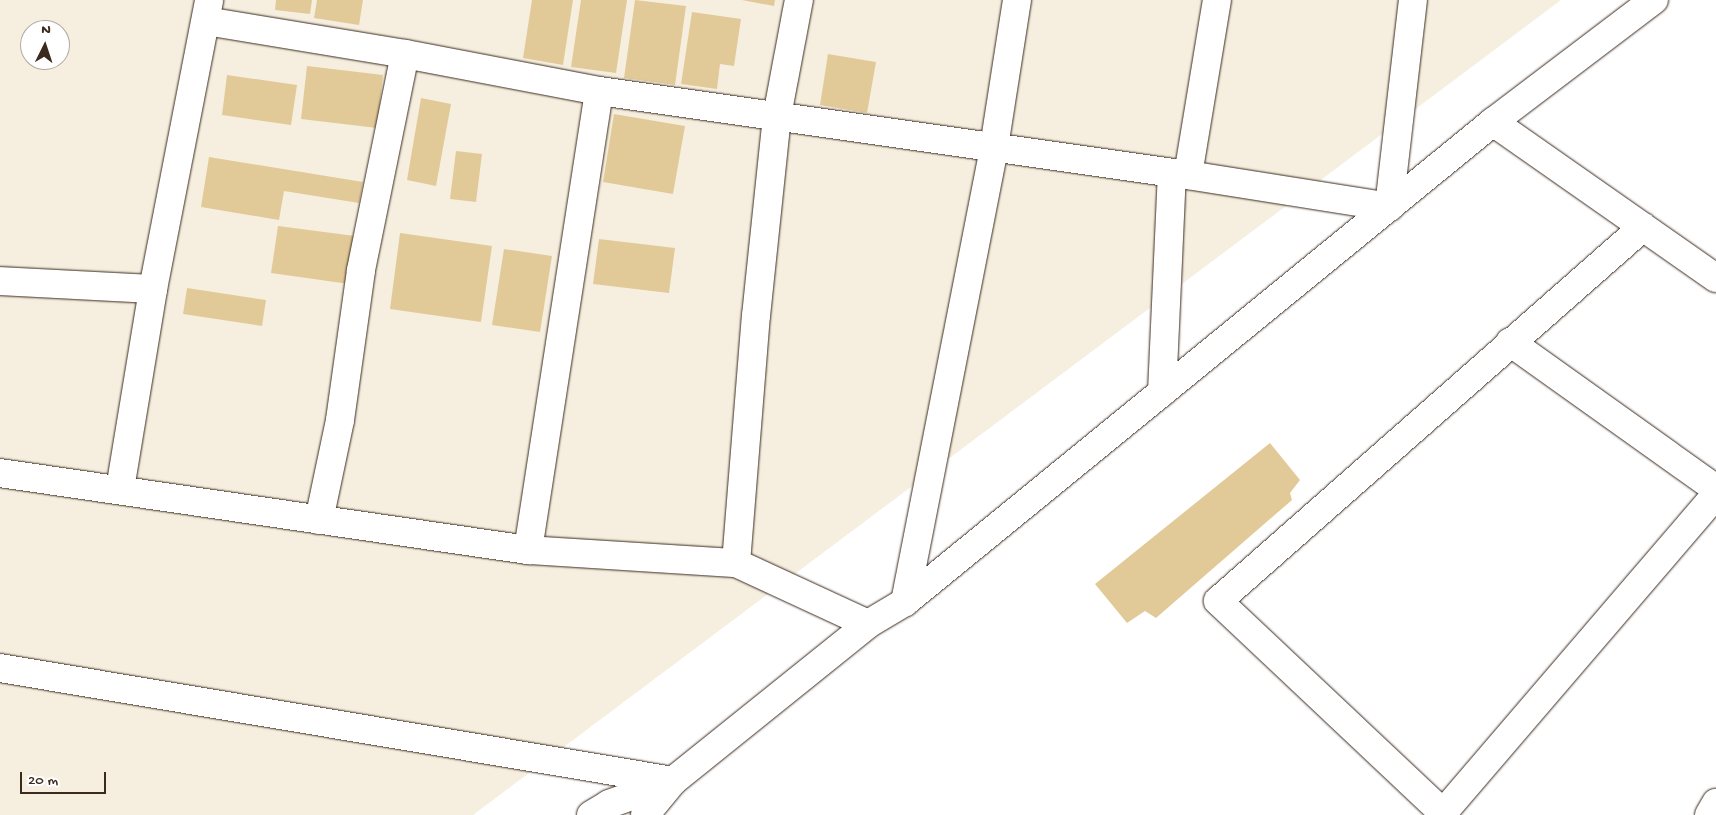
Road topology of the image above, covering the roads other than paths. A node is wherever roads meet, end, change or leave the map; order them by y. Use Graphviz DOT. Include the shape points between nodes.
graph roads {
  1 [pos="799,0"];
  2 [pos="1017,0"];
  3 [pos="1217,0"];
  4 [pos="1413,0"];
  5 [pos="1654,0"];
  6 [pos="207,10"];
  7 [pos="405,54"];
  8 [pos="599,91"];
  9 [pos="777,116"];
  10 [pos="1493,122"];
  11 [pos="994,147"];
  12 [pos="1180,174"];
  13 [pos="1389,207"];
  14 [pos="1643,227"];
  15 [pos="1716,278"];
  16 [pos="0,281"];
  17 [pos="153,289"];
  18 [pos="1510,342"];
  19 [pos="1162,392"];
  20 [pos="0,473"];
  21 [pos="120,489"];
  22 [pos="1716,489"];
  23 [pos="1716,495"];
  24 [pos="320,520"];
  25 [pos="528,550"];
  26 [pos="736,563"];
  27 [pos="905,602"];
  28 [pos="868,624"];
  29 [pos="0,668"];
  30 [pos="673,781"];
  31 [pos="1716,803"];
  32 [pos="591,815"];
  33 [pos="646,815"];
  34 [pos="1709,815"];
  1 -- 9 [label="street"];
  2 -- 11 [label="street"];
  3 -- 12 [label="street"];
  4 -- 13 [label="street"];
  5 -- 10 [label="street"];
  6 -- 7 [label="street"];
  6 -- 17 [label="street"];
  7 -- 8 [label="street"];
  7 -- 24 [label="street" via="361,270 340,420"];
  8 -- 9 [label="street"];
  8 -- 25 [label="street"];
  9 -- 11 [label="street"];
  9 -- 26 [label="street" via="756,316"];
  10 -- 13 [label="street"];
  10 -- 14 [label="street"];
  11 -- 12 [label="street"];
  11 -- 27 [label="street"];
  12 -- 13 [label="street"];
  12 -- 19 [label="street"];
  13 -- 19 [label="street"];
  14 -- 15 [label="street"];
  14 -- 18 [label="street"];
  16 -- 17 [label="street"];
  17 -- 21 [label="street"];
  18 -- 22 [label="street"];
  18 -- 23 [label="street" via="1218,601 1443,813"];
  19 -- 27 [label="street"];
  20 -- 21 [label="street"];
  21 -- 24 [label="street"];
  24 -- 25 [label="street"];
  25 -- 26 [label="street"];
  26 -- 28 [label="street"];
  27 -- 28 [label="street"];
  28 -- 30 [label="street"];
  29 -- 30 [label="street"];
  30 -- 32 [label="street" via="609,804"];
  30 -- 33 [label="street"];
  31 -- 34 [label="street"];
}
